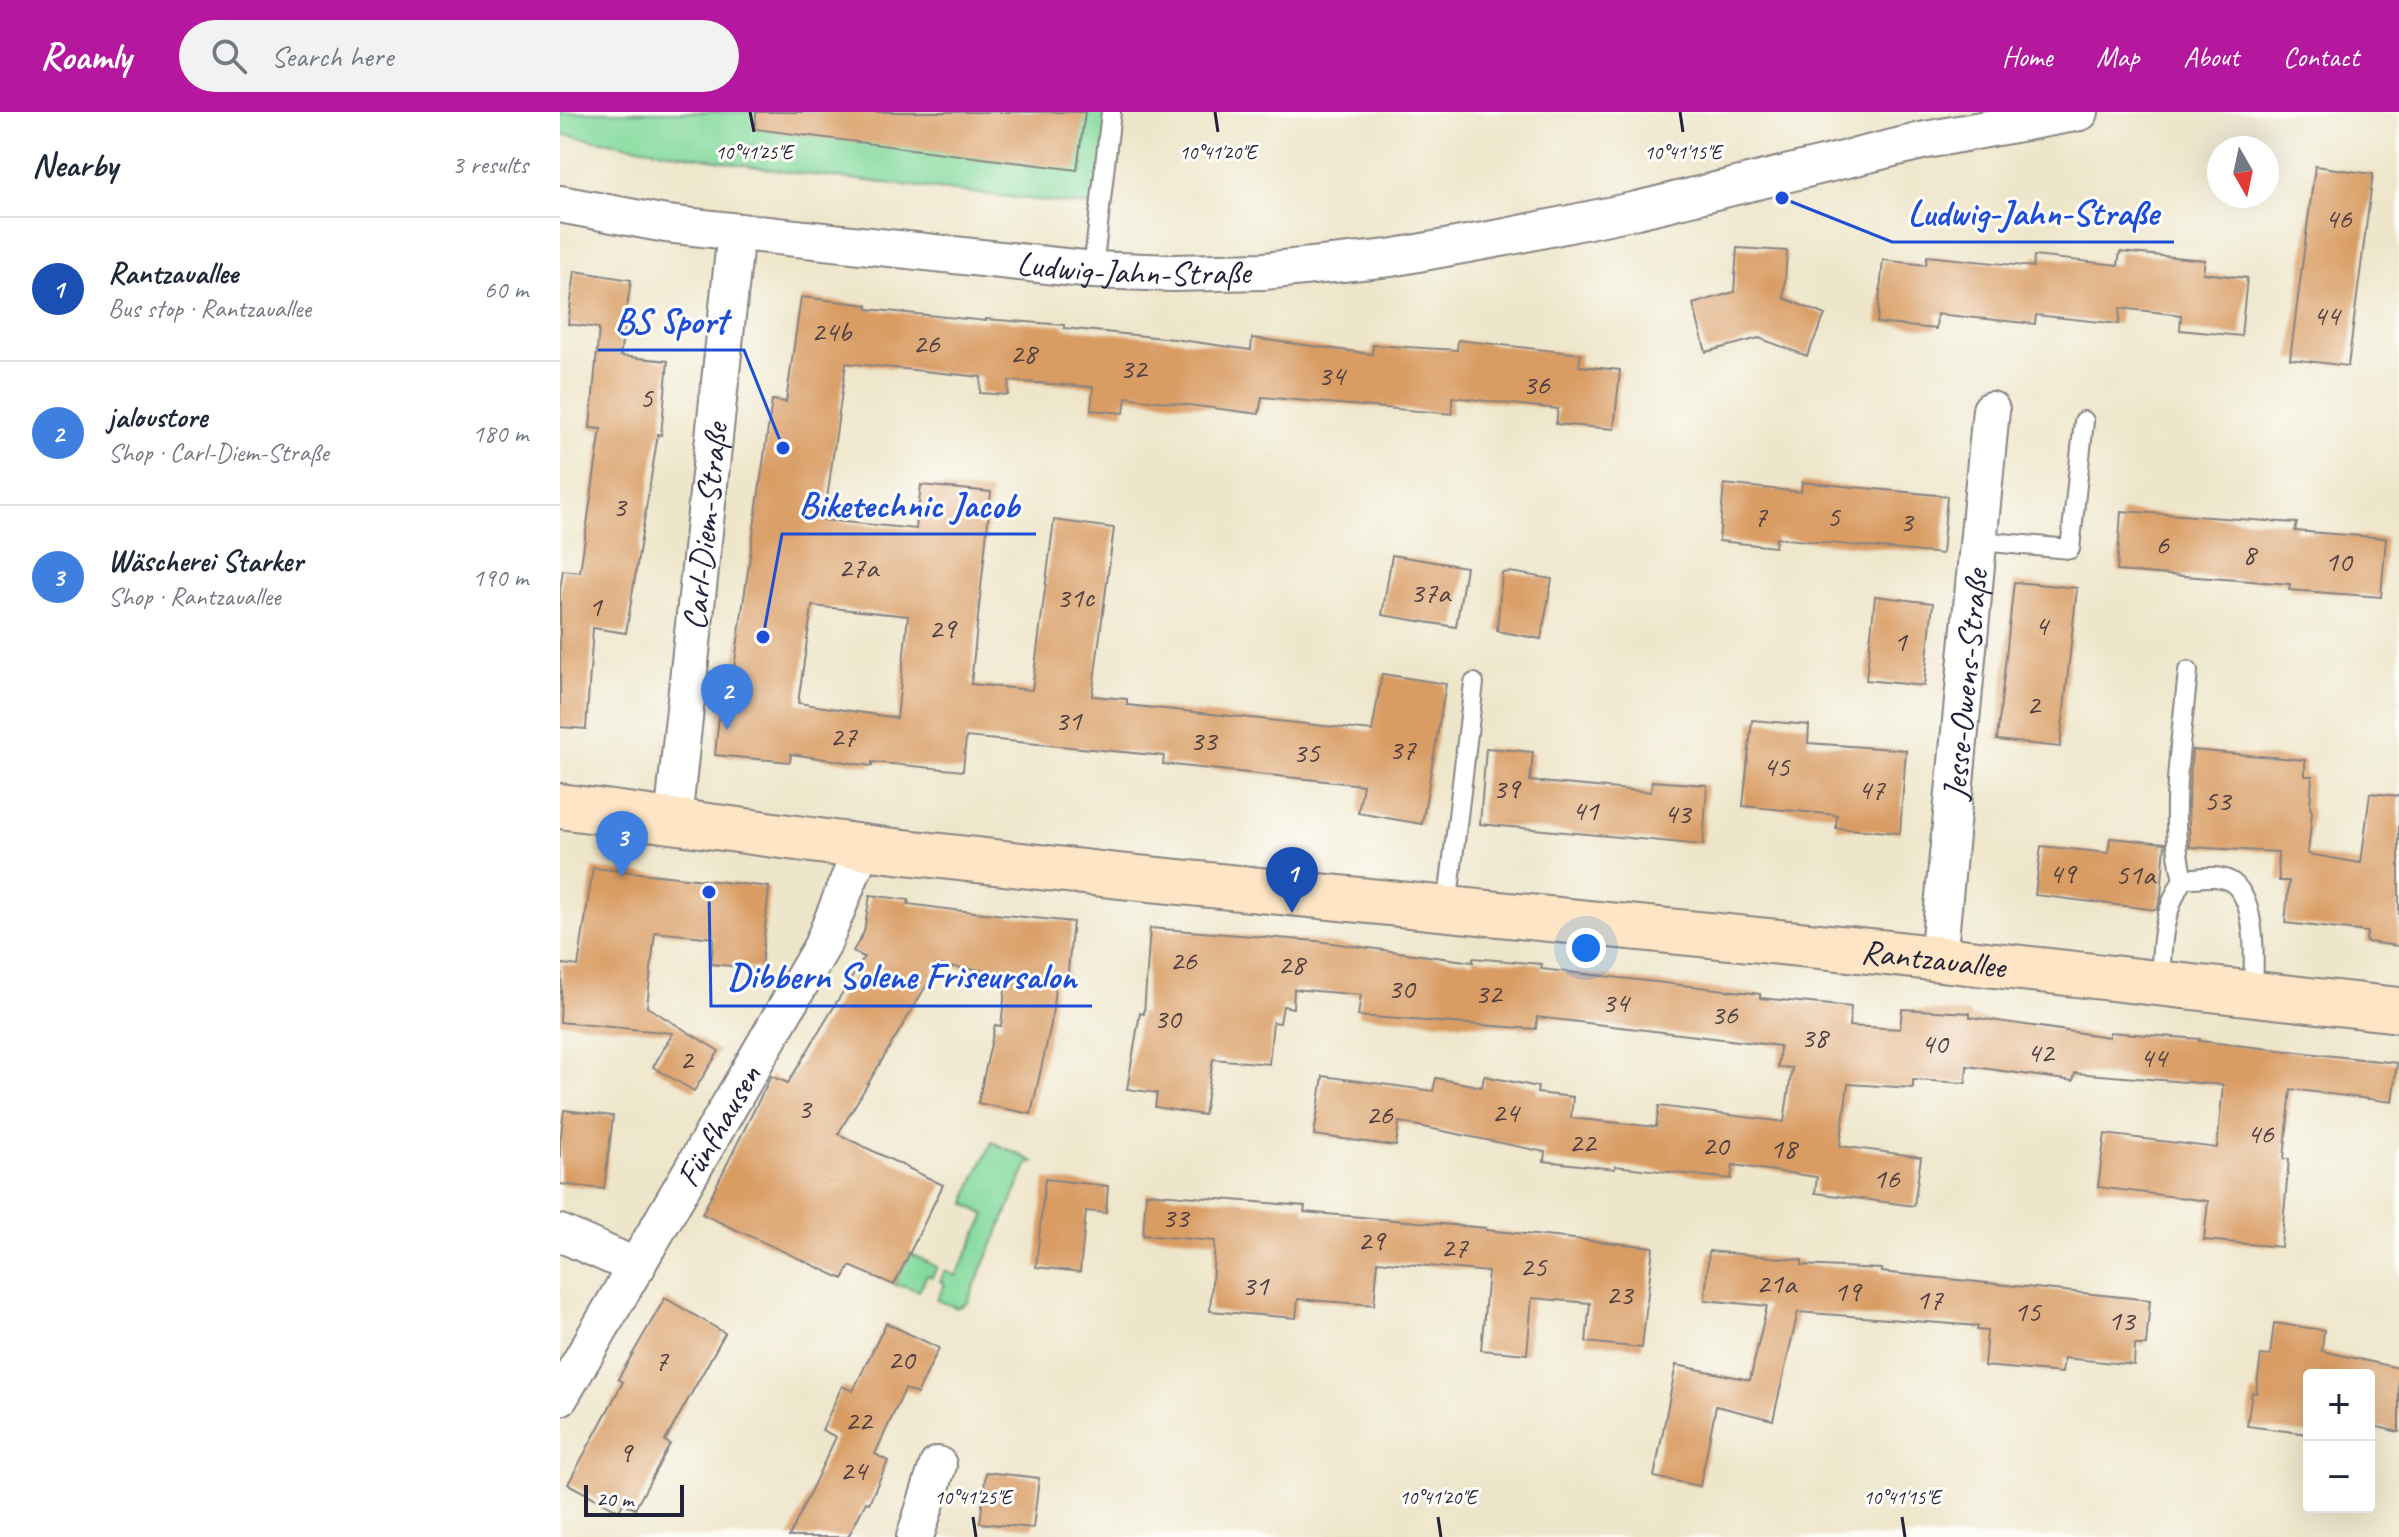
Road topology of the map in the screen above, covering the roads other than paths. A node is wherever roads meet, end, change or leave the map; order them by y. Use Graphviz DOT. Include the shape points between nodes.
graph roads {
  1 [pos="1111,112"];
  2 [pos="2080,112"];
  3 [pos="560,204"];
  4 [pos="736,232"];
  5 [pos="1093,270"];
  6 [pos="1991,410"];
  7 [pos="2084,421"];
  8 [pos="1979,541"];
  9 [pos="2188,671"];
  10 [pos="1474,683"];
  11 [pos="560,806"];
  12 [pos="673,821"];
  13 [pos="862,847"];
  14 [pos="2183,879"];
  15 [pos="1447,908"];
  16 [pos="1938,959"];
  17 [pos="2160,983"];
  18 [pos="2253,994"];
  19 [pos="2399,1010"];
  20 [pos="560,1233"];
  21 [pos="637,1267"];
  22 [pos="560,1397"];
  23 [pos="938,1465"];
  24 [pos="915,1537"];
  1 -- 5 [label="lane"];
  2 -- 5 [label="street, Ludwig-Jahn-Straße" via="1926,140 1637,210 1390,258 1264,271"];
  3 -- 4 [label="street, Ludwig-Jahn-Straße"];
  4 -- 5 [label="street, Ludwig-Jahn-Straße"];
  4 -- 12 [label="street, Carl-Diem-Straße"];
  6 -- 8 [label="street, Jesse-Owens-Straße"];
  7 -- 8 [label="lane" via="2070,549"];
  8 -- 16 [label="street, Jesse-Owens-Straße"];
  9 -- 14 [label="lane" via="2175,825"];
  10 -- 15 [label="lane"];
  11 -- 12 [label="main road, Rantzauallee"];
  12 -- 13 [label="main road, Rantzauallee"];
  13 -- 15 [label="main road, Rantzauallee"];
  13 -- 21 [label="street, Fünfhausen" via="822,946"];
  14 -- 17 [label="lane" via="2169,904"];
  14 -- 18 [label="lane" via="2212,876 2233,883 2245,902 2254,945"];
  15 -- 16 [label="main road, Rantzauallee"];
  16 -- 17 [label="main road, Rantzauallee"];
  17 -- 18 [label="main road, Rantzauallee"];
  18 -- 19 [label="main road, Rantzauallee"];
  20 -- 21 [label="street"];
  21 -- 22 [label="street, Fünfhausen"];
  23 -- 24 [label="street"];
}
